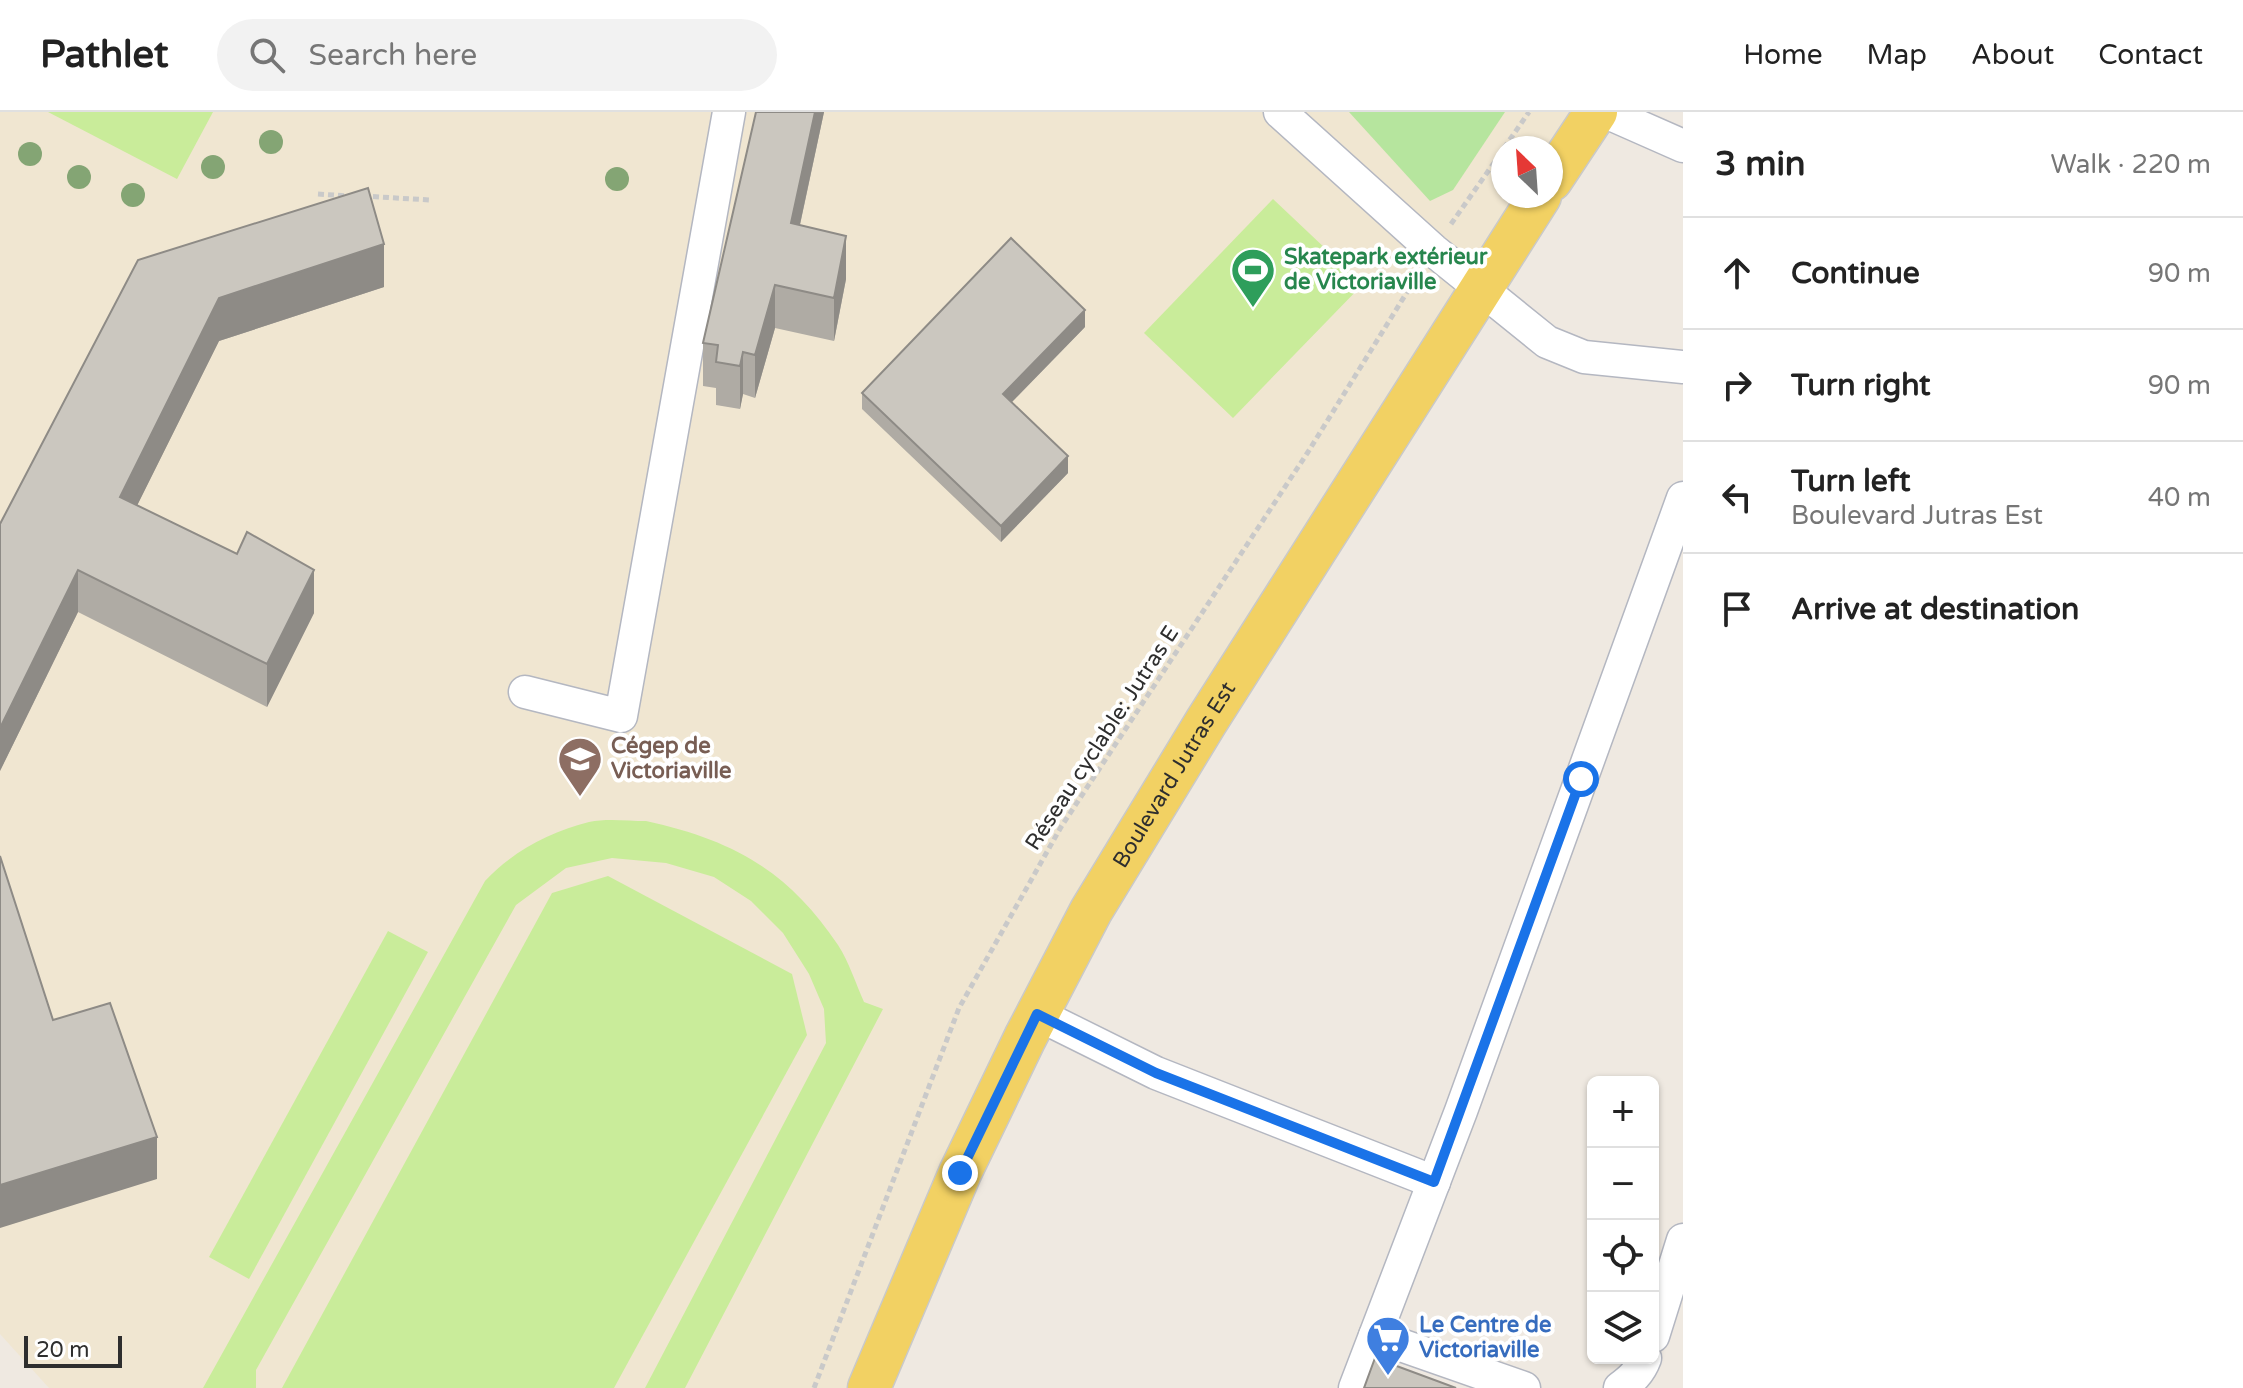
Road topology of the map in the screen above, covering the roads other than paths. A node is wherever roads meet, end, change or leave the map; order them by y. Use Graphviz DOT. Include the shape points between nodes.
graph roads {
  1 [pos="729,112"];
  2 [pos="1280,112"];
  3 [pos="1596,112"];
  4 [pos="1606,112"];
  5 [pos="1683,146"];
  6 [pos="1563,162"];
  7 [pos="1532,208"];
  8 [pos="1480,290"];
  9 [pos="1683,367"];
  10 [pos="1683,498"];
  11 [pos="525,692"];
  12 [pos="1037,1014"];
  13 [pos="1434,1182"];
  14 [pos="1683,1240"];
  15 [pos="1659,1317"];
  16 [pos="1375,1336"];
  17 [pos="1642,1364"];
  18 [pos="869,1388"];
  19 [pos="1355,1388"];
  20 [pos="1524,1388"];
  21 [pos="1620,1388"];
  1 -- 11 [label="lane" via="621,716"];
  2 -- 8 [label="lane"];
  3 -- 6 [label="main road"];
  4 -- 5 [label="lane"];
  7 -- 8 [label="main road, Boulevard Jutras Est"];
  8 -- 9 [label="lane" via="1547,342 1584,357"];
  8 -- 12 [label="main road, Boulevard Jutras Est" via="1206,722 1091,911"];
  10 -- 13 [label="lane"];
  12 -- 13 [label="lane" via="1169,1079"];
  12 -- 18 [label="main road, Boulevard Jutras Est" via="960,1173"];
  13 -- 16 [label="lane"];
  14 -- 15 [label="lane"];
  16 -- 19 [label="lane"];
  16 -- 20 [label="lane"];
  17 -- 21 [label="lane"];
}
